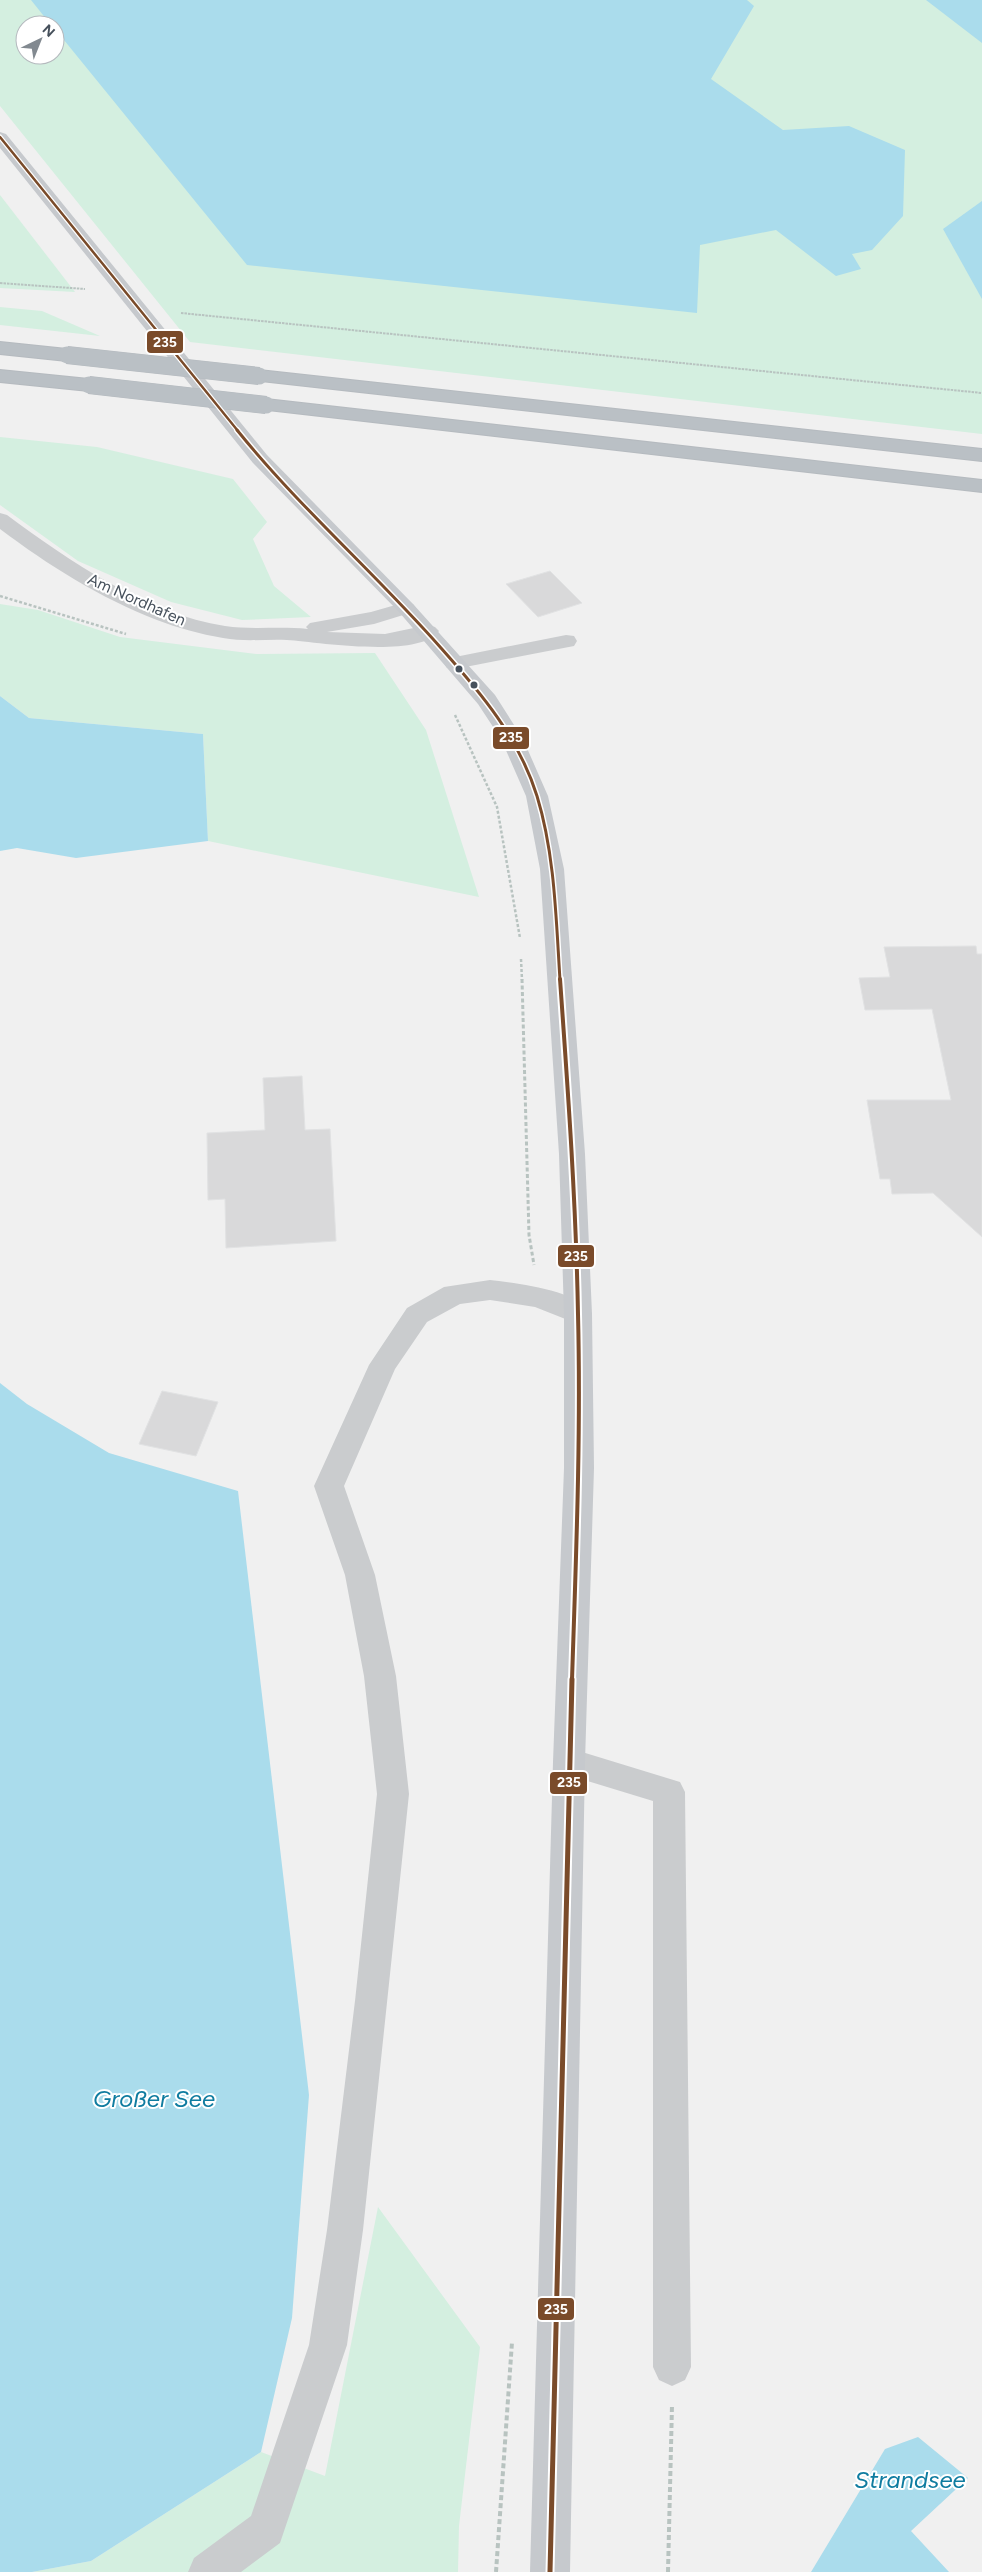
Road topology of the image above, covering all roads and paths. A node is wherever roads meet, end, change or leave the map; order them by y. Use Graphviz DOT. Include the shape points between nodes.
graph roads {
  1 [pos="0,137"];
  2 [pos="0,283"];
  3 [pos="123,288"];
  4 [pos="141,309"];
  5 [pos="0,348"];
  6 [pos="0,376"];
  7 [pos="982,394"];
  8 [pos="982,455"];
  9 [pos="982,486"];
  10 [pos="0,519"];
  11 [pos="0,536"];
  12 [pos="30,542"];
  13 [pos="406,608"];
  14 [pos="428,631"];
  15 [pos="291,634"];
  16 [pos="566,641"];
  17 [pos="455,663"];
  18 [pos="578,1314"];
  19 [pos="569,1762"];
  20 [pos="672,2367"];
  21 [pos="208,2572"];
  22 [pos="550,2572"];
  23 [pos="668,2572"];
  1 -- 3 [label="main road"];
  2 -- 3 [label="path" via="87,290"];
  3 -- 4 [label="main road"];
  4 -- 7 [label="path"];
  4 -- 13 [label="main road" via="260,458"];
  5 -- 8 [label="highway, bridge"];
  6 -- 9 [label="highway, bridge"];
  10 -- 12 [label="street, Am Nordhafen"];
  11 -- 12 [label="street"];
  12 -- 15 [label="street, Am Nordhafen" via="88,579 175,620 225,632"];
  13 -- 14 [label="main road"];
  13 -- 15 [label="street, Am Nordhafen" via="374,618 327,624"];
  14 -- 15 [label="street, Am Nordhafen" via="389,639 338,640"];
  14 -- 17 [label="main road"];
  16 -- 17 [label="street"];
  17 -- 18 [label="main road" via="487,700 512,740 537,796 552,869 572,1154"];
  18 -- 19 [label="main road" via="579,1468"];
  18 -- 21 [label="street" via="539,1298 490,1290 454,1294 417,1314 383,1365 330,1486 360,1575 380,1676 393,1794 372,2001 328,2344 266,2529"];
  19 -- 20 [label="street" via="669,1792"];
  19 -- 22 [label="main road"];
  20 -- 23 [label="path"];
}
